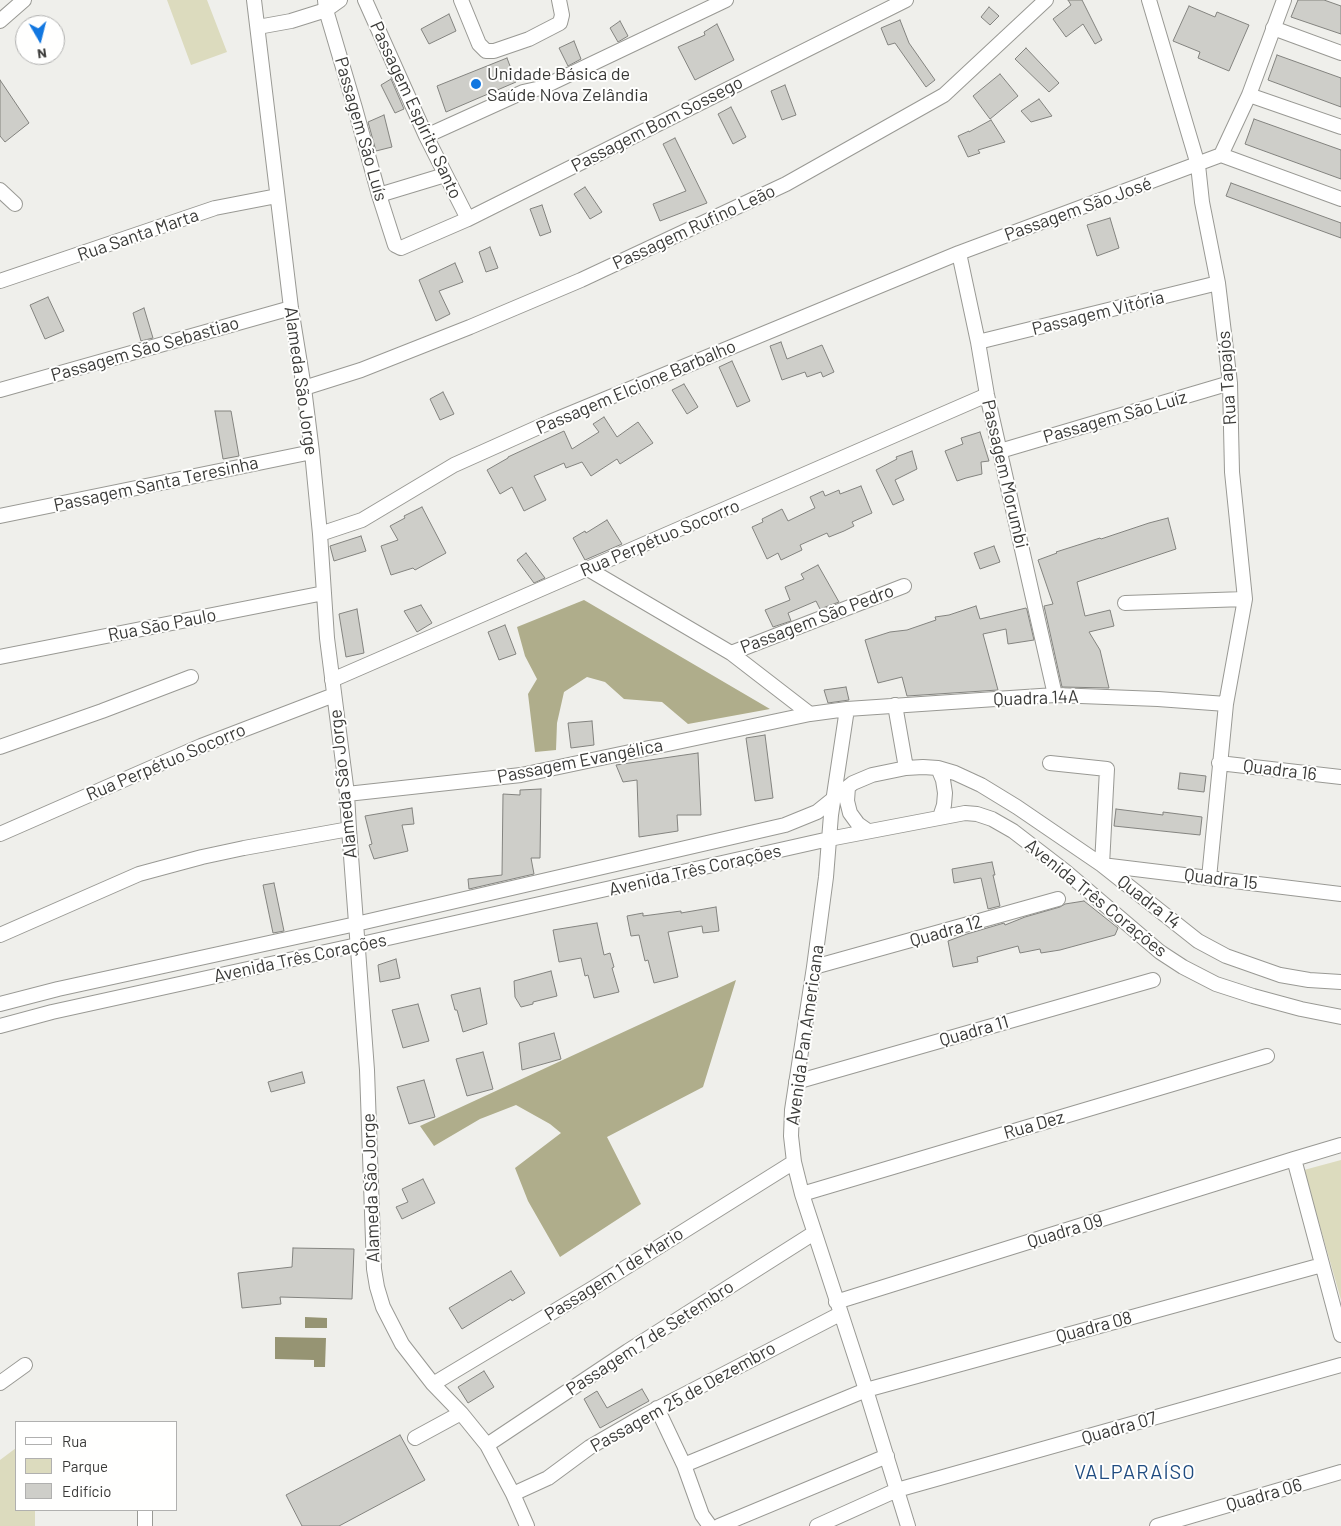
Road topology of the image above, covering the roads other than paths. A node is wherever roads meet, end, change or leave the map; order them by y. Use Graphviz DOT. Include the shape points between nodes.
graph roads {
  1 [pos="24,0"];
  2 [pos="254,0"];
  3 [pos="340,0"];
  4 [pos="365,0"];
  5 [pos="461,0"];
  6 [pos="559,0"];
  7 [pos="726,0"];
  8 [pos="906,0"];
  9 [pos="1046,0"];
  10 [pos="1150,0"];
  11 [pos="1284,0"];
  12 [pos="326,5"];
  13 [pos="0,21"];
  14 [pos="258,27"];
  15 [pos="1274,28"];
  16 [pos="1341,53"];
  17 [pos="1249,95"];
  18 [pos="1341,127"];
  19 [pos="426,136"];
  20 [pos="1221,155"];
  21 [pos="1198,165"];
  22 [pos="445,175"];
  23 [pos="0,190"];
  24 [pos="378,195"];
  25 [pos="277,196"];
  26 [pos="1341,199"];
  27 [pos="15,204"];
  28 [pos="468,219"];
  29 [pos="407,247"];
  30 [pos="959,253"];
  31 [pos="0,281"];
  32 [pos="1218,283"];
  33 [pos="291,308"];
  34 [pos="978,342"];
  35 [pos="1230,383"];
  36 [pos="304,388"];
  37 [pos="0,390"];
  38 [pos="988,395"];
  39 [pos="1000,451"];
  40 [pos="312,452"];
  41 [pos="0,516"];
  42 [pos="320,534"];
  43 [pos="588,569"];
  44 [pos="904,586"];
  45 [pos="324,593"];
  46 [pos="1245,599"];
  47 [pos="1125,603"];
  48 [pos="731,653"];
  49 [pos="0,657"];
  50 [pos="192,677"];
  51 [pos="332,680"];
  52 [pos="334,695"];
  53 [pos="1055,695"];
  54 [pos="1226,704"];
  55 [pos="895,705"];
  56 [pos="847,709"];
  57 [pos="810,714"];
  58 [pos="0,747"];
  59 [pos="1050,763"];
  60 [pos="1219,763"];
  61 [pos="906,768"];
  62 [pos="938,768"];
  63 [pos="1341,777"];
  64 [pos="848,787"];
  65 [pos="347,794"];
  66 [pos="833,800"];
  67 [pos="940,817"];
  68 [pos="349,829"];
  69 [pos="868,831"];
  70 [pos="0,834"];
  71 [pos="829,839"];
  72 [pos="1102,865"];
  73 [pos="1209,878"];
  74 [pos="1341,894"];
  75 [pos="1058,899"];
  76 [pos="356,924"];
  77 [pos="0,935"];
  78 [pos="357,946"];
  79 [pos="814,967"];
  80 [pos="1153,980"];
  81 [pos="1341,982"];
  82 [pos="0,1004"];
  83 [pos="1341,1016"];
  84 [pos="0,1026"];
  85 [pos="1267,1056"];
  86 [pos="796,1082"];
  87 [pos="1341,1145"];
  88 [pos="1294,1159"];
  89 [pos="794,1162"];
  90 [pos="802,1194"];
  91 [pos="814,1233"];
  92 [pos="1322,1265"];
  93 [pos="836,1312"];
  94 [pos="1341,1335"];
  95 [pos="25,1365"];
  96 [pos="1341,1365"];
  97 [pos="0,1383"];
  98 [pos="433,1384"];
  99 [pos="866,1390"];
  100 [pos="657,1408"];
  101 [pos="461,1413"];
  102 [pos="415,1438"];
  103 [pos="487,1445"];
  104 [pos="887,1456"];
  105 [pos="684,1465"];
  106 [pos="1341,1472"];
  107 [pos="897,1490"];
  108 [pos="513,1494"];
  109 [pos="145,1511"];
  110 [pos="145,1526"];
  111 [pos="527,1526"];
  112 [pos="710,1526"];
  113 [pos="719,1526"];
  114 [pos="817,1526"];
  115 [pos="908,1526"];
  116 [pos="1157,1526"];
  1 -- 13 [label="street"];
  2 -- 14 [label="street, Alameda São Jorge"];
  3 -- 12 [label="street"];
  4 -- 19 [label="street, Passagem Espírito Santo"];
  5 -- 6 [label="street" via="479,44 486,51 529,39 560,23"];
  7 -- 19 [label="street" via="541,88 523,92"];
  8 -- 28 [label="street, Passagem Bom Sossego"];
  9 -- 36 [label="street, Passagem Rufino Leão" via="944,95 786,184 581,280 478,324 361,370"];
  10 -- 21 [label="street, Rua Tapajós"];
  11 -- 15 [label="street"];
  12 -- 14 [label="street" via="292,21"];
  12 -- 24 [label="street, Passagem São Luís"];
  14 -- 25 [label="street, Alameda São Jorge"];
  15 -- 16 [label="street"];
  15 -- 17 [label="street"];
  17 -- 18 [label="street"];
  17 -- 20 [label="street"];
  19 -- 22 [label="street, Passagem Espírito Santo"];
  20 -- 21 [label="street, Passagem São José"];
  20 -- 26 [label="street"];
  21 -- 30 [label="street, Passagem São José"];
  21 -- 32 [label="street, Rua Tapajós"];
  22 -- 24 [label="street"];
  22 -- 28 [label="street, Passagem Espírito Santo"];
  23 -- 27 [label="street"];
  24 -- 29 [label="street, Passagem São Luís" via="395,245"];
  25 -- 31 [label="street, Rua Santa Marta" via="215,208"];
  25 -- 33 [label="street, Alameda São Jorge"];
  28 -- 29 [label="street, Passagem Bom Sossego"];
  30 -- 34 [label="street, Passagem Morumbi"];
  30 -- 42 [label="street, Passagem Elcione Barbalho" via="550,422 454,465 362,520"];
  32 -- 34 [label="street, Passagem Vitória"];
  32 -- 35 [label="street, Rua Tapajós"];
  33 -- 36 [label="street, Alameda São Jorge"];
  33 -- 37 [label="street, Passagem São Sebastiao"];
  34 -- 38 [label="street, Passagem Morumbi"];
  35 -- 39 [label="street, Passagem São Luíz"];
  35 -- 46 [label="street, Rua Tapajós" via="1232,472"];
  36 -- 40 [label="street, Alameda São Jorge"];
  38 -- 39 [label="street, Passagem Morumbi"];
  38 -- 43 [label="street, Rua Perpétuo Socorro"];
  39 -- 53 [label="street, Passagem Morumbi"];
  40 -- 41 [label="street, Passagem Santa Teresinha"];
  40 -- 42 [label="street, Alameda São Jorge"];
  42 -- 45 [label="street, Alameda São Jorge"];
  43 -- 48 [label="street"];
  43 -- 51 [label="street, Rua Perpétuo Socorro"];
  44 -- 48 [label="street, Passagem São Pedro"];
  45 -- 49 [label="street, Rua São Paulo"];
  45 -- 51 [label="street, Alameda São Jorge"];
  46 -- 47 [label="street"];
  46 -- 54 [label="street, Rua Tapajós"];
  48 -- 57 [label="street"];
  50 -- 58 [label="street"];
  51 -- 52 [label="street, Alameda São Jorge"];
  52 -- 65 [label="street, Alameda São Jorge"];
  52 -- 70 [label="street, Rua Perpétuo Socorro" via="201,746"];
  53 -- 54 [label="street, Quadra 14A"];
  53 -- 55 [label="street, Quadra 14A"];
  54 -- 60 [label="street, Rua Tapajós"];
  55 -- 56 [label="street, Quadra 14A"];
  55 -- 61 [label="street"];
  56 -- 57 [label="street, Passagem Evangélica"];
  56 -- 66 [label="street, Avenida Pan Americana"];
  57 -- 65 [label="street, Passagem Evangélica" via="522,774"];
  59 -- 72 [label="street, Quadra 14" via="1107,769"];
  60 -- 63 [label="street, Quadra 16"];
  60 -- 73 [label="street, Rua Tapajós"];
  61 -- 62 [label="street, Avenida Três Corações"];
  61 -- 64 [label="street, Avenida Três Corações" via="872,775"];
  62 -- 67 [label="street" via="946,792"];
  62 -- 72 [label="street, Avenida Três Corações" via="981,785"];
  64 -- 66 [label="street, Avenida Três Corações"];
  64 -- 69 [label="street" via="850,813"];
  65 -- 68 [label="street, Alameda São Jorge"];
  66 -- 71 [label="street, Avenida Pan Americana"];
  66 -- 76 [label="street, Avenida Três Corações" via="817,812 784,825"];
  67 -- 69 [label="street, Avenida Três Corações"];
  67 -- 83 [label="street, Avenida Três Corações" via="977,814 1013,831 1160,952 1183,967 1272,1002"];
  68 -- 76 [label="street, Alameda São Jorge"];
  68 -- 77 [label="street" via="244,848 139,874"];
  69 -- 71 [label="street, Avenida Três Corações"];
  71 -- 78 [label="street, Avenida Três Corações"];
  71 -- 79 [label="street, Avenida Pan Americana"];
  72 -- 73 [label="street, Quadra 15"];
  72 -- 81 [label="street, Quadra 14" via="1198,941 1226,956 1280,975"];
  73 -- 74 [label="street, Quadra 15"];
  75 -- 79 [label="street, Quadra 12"];
  76 -- 78 [label="street, Alameda São Jorge"];
  76 -- 82 [label="street, Avenida Três Corações"];
  78 -- 84 [label="street, Avenida Três Corações"];
  78 -- 98 [label="street, Alameda São Jorge" via="375,1278 383,1307 402,1344"];
  79 -- 86 [label="street, Avenida Pan Americana"];
  80 -- 86 [label="street, Quadra 11"];
  85 -- 90 [label="street, Rua Dez"];
  86 -- 89 [label="street, Avenida Pan Americana" via="791,1136"];
  87 -- 88 [label="street, Quadra 09"];
  88 -- 92 [label="street"];
  88 -- 93 [label="street, Quadra 09"];
  89 -- 90 [label="street, Avenida Pan Americana"];
  89 -- 98 [label="street, Passagem 1 de Mario"];
  90 -- 91 [label="street, Avenida Pan Americana"];
  91 -- 93 [label="street, Avenida Pan Americana"];
  91 -- 103 [label="street, Passagem 7 de Setembro"];
  92 -- 94 [label="street"];
  92 -- 99 [label="street, Quadra 08"];
  93 -- 99 [label="street, Avenida Pan Americana"];
  93 -- 100 [label="street, Passagem 25 de Dezembro"];
  95 -- 97 [label="street"];
  96 -- 107 [label="street, Quadra 07"];
  98 -- 101 [label="street, Alameda São Jorge"];
  99 -- 104 [label="street, Avenida Pan Americana"];
  99 -- 105 [label="street, Quadra 08"];
  100 -- 105 [label="street"];
  100 -- 108 [label="street, Passagem 25 de Dezembro" via="590,1447 548,1478"];
  101 -- 102 [label="street"];
  101 -- 103 [label="street, Alameda São Jorge"];
  103 -- 108 [label="street, Alameda São Jorge"];
  104 -- 107 [label="street, Avenida Pan Americana"];
  104 -- 113 [label="street"];
  105 -- 112 [label="street" via="702,1515"];
  106 -- 116 [label="street, Quadra 06"];
  107 -- 114 [label="street, Quadra 07"];
  107 -- 115 [label="street, Avenida Pan Americana"];
  108 -- 111 [label="street, Alameda São Jorge"];
  109 -- 110 [label="street"];
}
